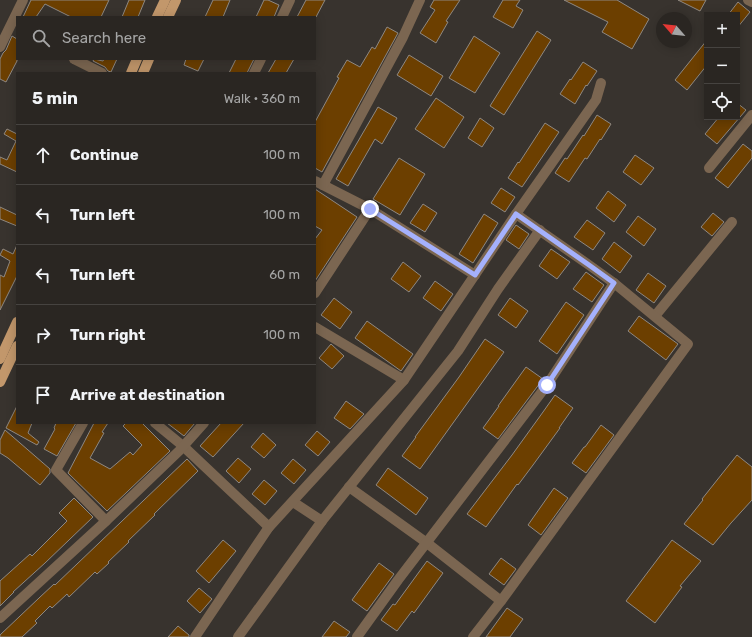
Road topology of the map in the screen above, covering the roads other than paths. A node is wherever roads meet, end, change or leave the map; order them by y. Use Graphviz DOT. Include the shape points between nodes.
graph roads {
  1 [pos="23,0"];
  2 [pos="165,0"];
  3 [pos="176,0"];
  4 [pos="290,0"];
  5 [pos="420,0"];
  6 [pos="748,0"];
  7 [pos="752,2"];
  8 [pos="18,16"];
  9 [pos="157,16"];
  10 [pos="168,16"];
  11 [pos="282,16"];
  12 [pos="13,30"];
  13 [pos="0,47"];
  14 [pos="76,60"];
  15 [pos="138,60"];
  16 [pos="149,60"];
  17 [pos="260,60"];
  18 [pos="100,72"];
  19 [pos="132,72"];
  20 [pos="143,72"];
  21 [pos="254,72"];
  22 [pos="601,83"];
  23 [pos="752,114"];
  24 [pos="709,168"];
  25 [pos="319,183"];
  26 [pos="370,209"];
  27 [pos="516,214"];
  28 [pos="732,222"];
  29 [pos="540,230"];
  30 [pos="475,275"];
  31 [pos="614,283"];
  32 [pos="316,291"];
  33 [pos="655,316"];
  34 [pos="16,324"];
  35 [pos="316,328"];
  36 [pos="16,348"];
  37 [pos="0,359"];
  38 [pos="404,380"];
  39 [pos="0,382"];
  40 [pos="82,424"];
  41 [pos="156,424"];
  42 [pos="203,424"];
  43 [pos="183,446"];
  44 [pos="349,487"];
  45 [pos="293,502"];
  46 [pos="106,521"];
  47 [pos="322,521"];
  48 [pos="269,527"];
  49 [pos="427,544"];
  50 [pos="501,601"];
  51 [pos="0,618"];
  52 [pos="194,637"];
  53 [pos="238,637"];
  54 [pos="357,637"];
  55 [pos="473,637"];
  1 -- 8 [label="street"];
  2 -- 9 [label="main road"];
  3 -- 10 [label="main road"];
  4 -- 11 [label="street"];
  5 -- 25 [label="street" via="403,37"];
  6 -- 7 [label="street"];
  12 -- 13 [label="street"];
  14 -- 18 [label="street"];
  15 -- 19 [label="main road"];
  16 -- 20 [label="main road"];
  17 -- 21 [label="street"];
  22 -- 27 [label="street" via="596,100"];
  23 -- 24 [label="street"];
  25 -- 26 [label="street"];
  26 -- 30 [label="street"];
  26 -- 32 [label="street"];
  27 -- 29 [label="street"];
  27 -- 30 [label="street"];
  28 -- 33 [label="street"];
  29 -- 31 [label="street"];
  29 -- 44 [label="street" via="458,351"];
  30 -- 38 [label="street"];
  31 -- 33 [label="street"];
  31 -- 49 [label="street" via="547,385"];
  33 -- 50 [label="street" via="688,344"];
  34 -- 37 [label="main road"];
  35 -- 38 [label="street"];
  36 -- 39 [label="main road"];
  38 -- 45 [label="street"];
  40 -- 46 [label="street" via="56,470"];
  41 -- 43 [label="street"];
  42 -- 43 [label="street"];
  43 -- 46 [label="street"];
  43 -- 48 [label="street"];
  44 -- 47 [label="street"];
  44 -- 49 [label="street"];
  45 -- 47 [label="street"];
  45 -- 48 [label="street"];
  46 -- 51 [label="street"];
  47 -- 53 [label="street"];
  48 -- 52 [label="street"];
  49 -- 50 [label="street"];
  49 -- 54 [label="street"];
  50 -- 55 [label="street"];
}
